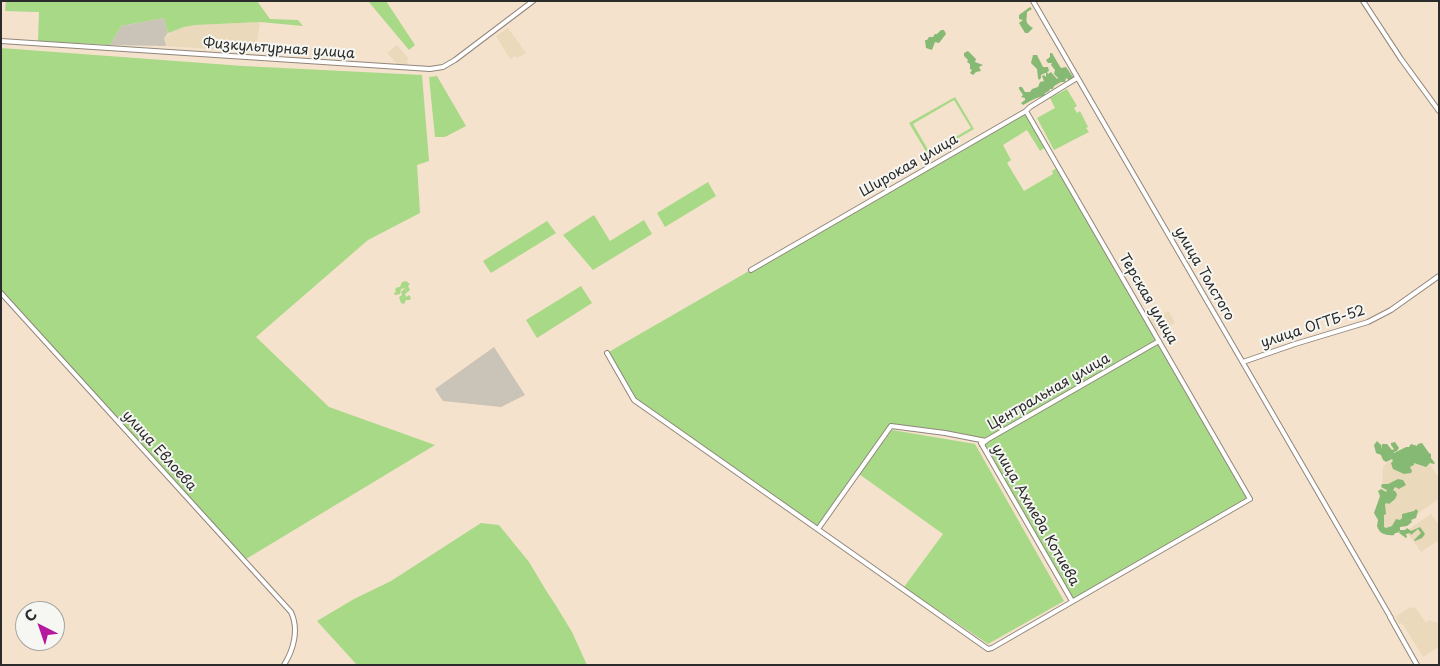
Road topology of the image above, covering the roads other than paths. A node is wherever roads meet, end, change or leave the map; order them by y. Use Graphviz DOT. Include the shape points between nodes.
graph roads {
  1 [pos="533,1"];
  2 [pos="1032,1"];
  3 [pos="1363,1"];
  4 [pos="1,41"];
  5 [pos="1077,78"];
  6 [pos="1026,111"];
  7 [pos="1439,111"];
  8 [pos="751,270"];
  9 [pos="1439,276"];
  10 [pos="1,293"];
  11 [pos="1159,341"];
  12 [pos="607,353"];
  13 [pos="1243,362"];
  14 [pos="979,439"];
  15 [pos="986,440"];
  16 [pos="982,445"];
  17 [pos="818,529"];
  18 [pos="1072,601"];
  19 [pos="284,665"];
  20 [pos="1417,665"];
  1 -- 4 [label="street, Физкультурная улица" via="455,60 430,69"];
  2 -- 5 [label="street, улица Толстого"];
  3 -- 7 [label="street"];
  5 -- 6 [label="street, Широкая улица"];
  5 -- 13 [label="street, улица Толстого"];
  6 -- 8 [label="street, Широкая улица"];
  6 -- 11 [label="street, Терская улица"];
  9 -- 13 [label="street, улица ОГТБ-52" via="1368,322"];
  10 -- 19 [label="street, улица Евлоева" via="291,612 295,634"];
  11 -- 15 [label="street, Центральная улица"];
  11 -- 18 [label="street, Терская улица" via="1250,499"];
  12 -- 17 [label="street" via="634,400"];
  13 -- 20 [label="street, улица Толстого"];
  14 -- 15 [label="street, Центральная улица"];
  14 -- 16 [label="street, улица Ахмеда Котиева"];
  14 -- 17 [label="street, Центральная улица" via="891,426"];
  15 -- 16 [label="street"];
  16 -- 18 [label="street, улица Ахмеда Котиева"];
  17 -- 18 [label="street" via="988,649"];
}
